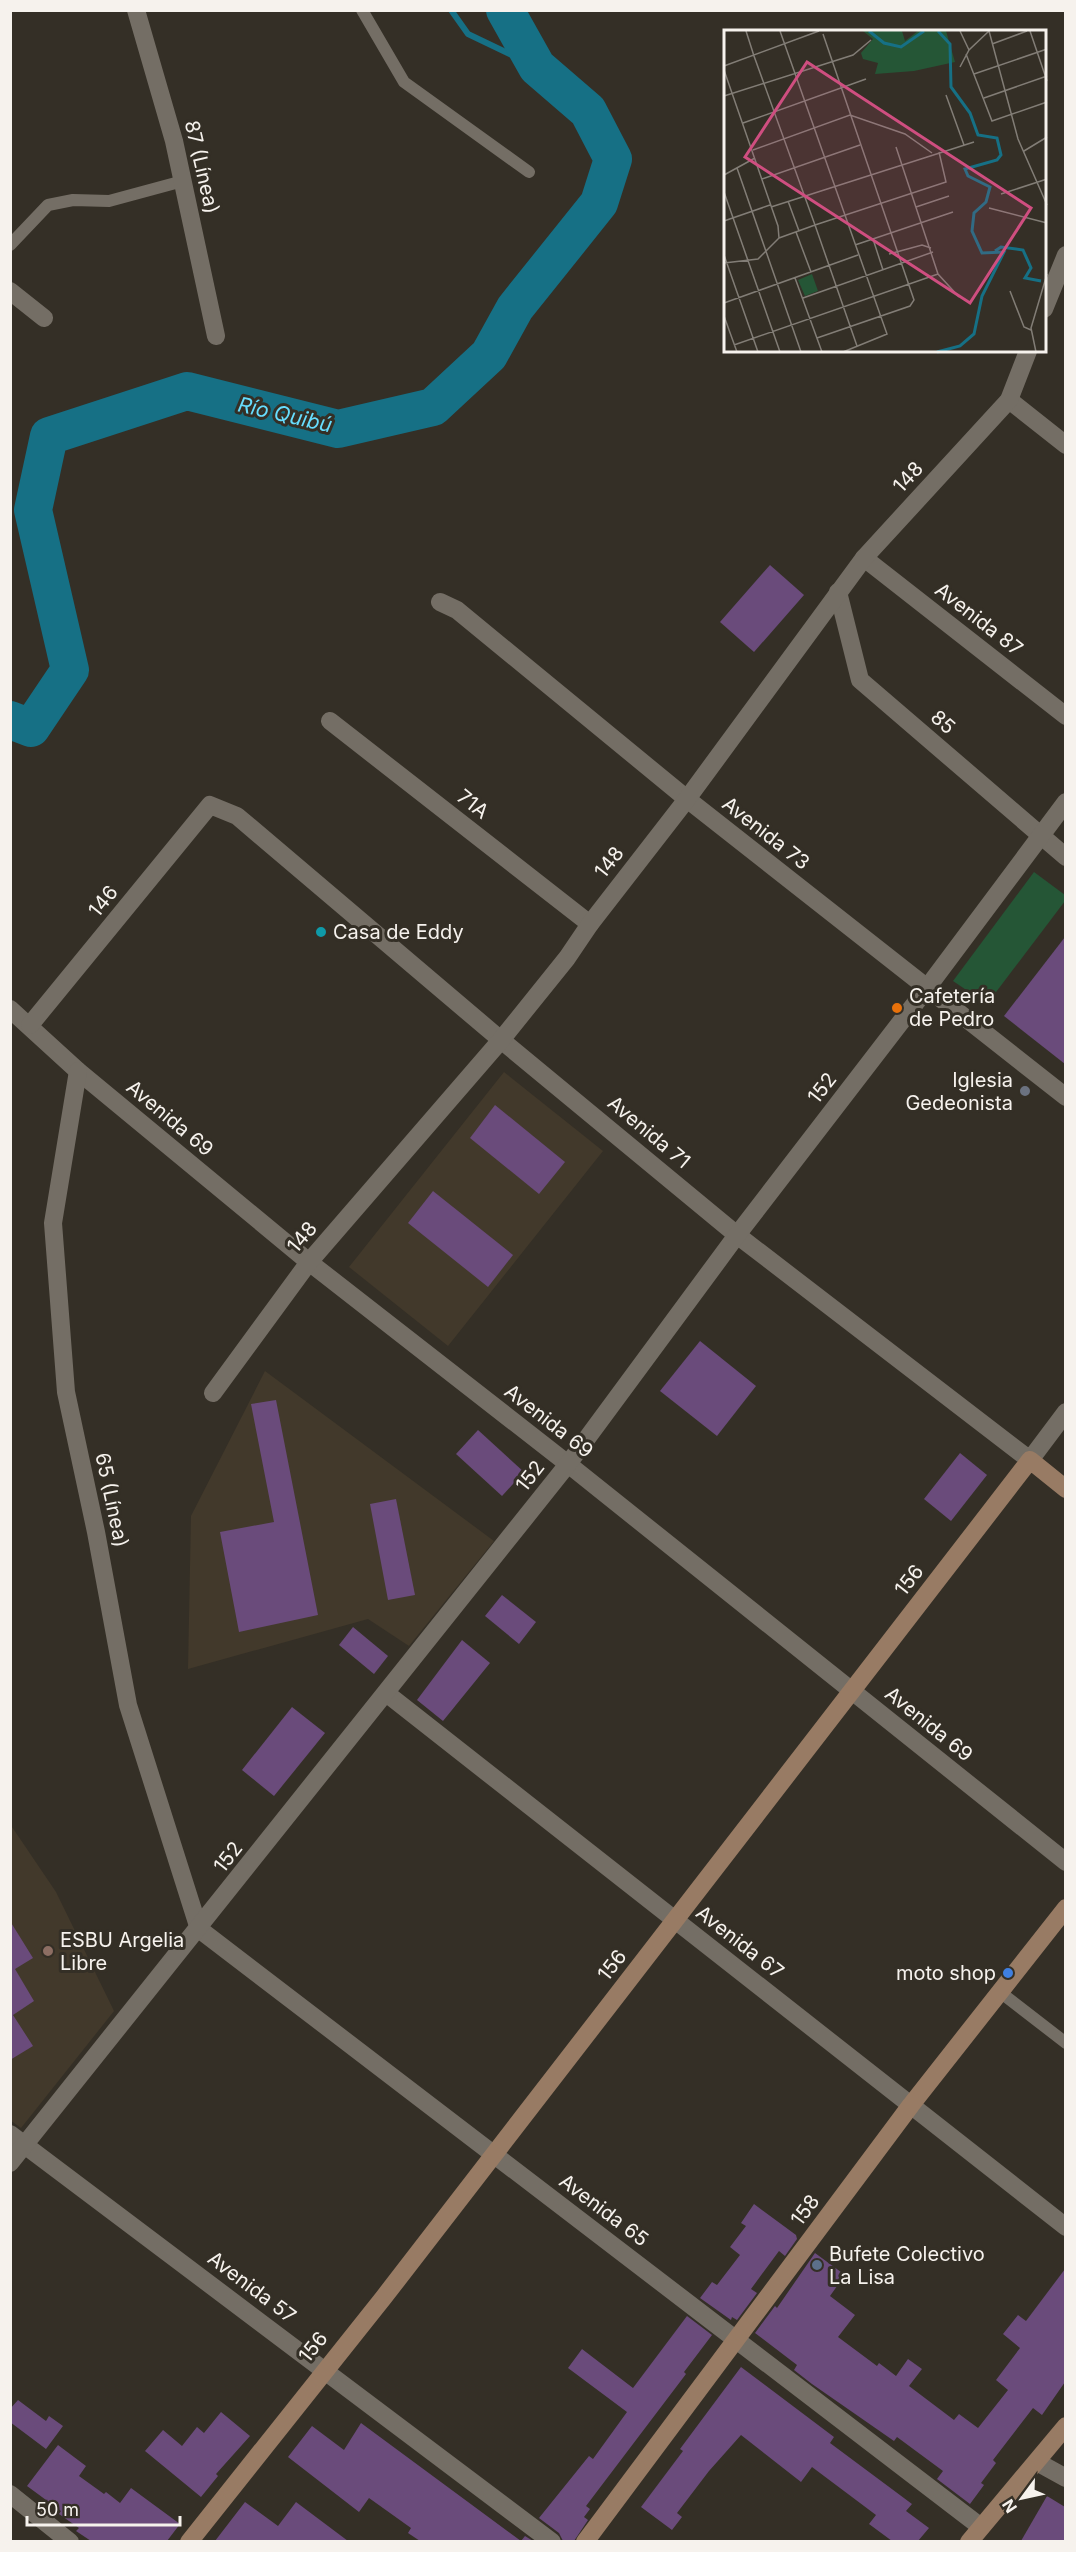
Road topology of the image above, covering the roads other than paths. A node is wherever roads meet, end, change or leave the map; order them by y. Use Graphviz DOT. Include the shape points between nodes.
graph roads {
  1 [pos="136,10"];
  2 [pos="362,10"];
  3 [pos="529,172"];
  4 [pos="183,181"];
  5 [pos="10,244"];
  6 [pos="1065,255"];
  7 [pos="10,291"];
  8 [pos="1046,304"];
  9 [pos="44,318"];
  10 [pos="216,336"];
  11 [pos="1028,352"];
  12 [pos="1009,400"];
  13 [pos="1065,445"];
  14 [pos="864,558"];
  15 [pos="838,592"];
  16 [pos="440,602"];
  17 [pos="1065,716"];
  18 [pos="330,721"];
  19 [pos="687,799"];
  20 [pos="1065,802"];
  21 [pos="210,805"];
  22 [pos="1041,836"];
  23 [pos="1065,857"];
  24 [pos="590,924"];
  25 [pos="927,988"];
  26 [pos="10,1009"];
  27 [pos="30,1025"];
  28 [pos="501,1040"];
  29 [pos="78,1071"];
  30 [pos="1065,1097"];
  31 [pos="737,1235"];
  32 [pos="309,1262"];
  33 [pos="213,1393"];
  34 [pos="1065,1412"];
  35 [pos="1030,1460"];
  36 [pos="568,1464"];
  37 [pos="1065,1489"];
  38 [pos="851,1691"];
  39 [pos="386,1693"];
  40 [pos="1065,1862"];
  41 [pos="1065,1908"];
  42 [pos="675,1920"];
  43 [pos="199,1929"];
  44 [pos="1000,1992"];
  45 [pos="1065,2043"];
  46 [pos="911,2105"];
  47 [pos="18,2139"];
  48 [pos="494,2154"];
  49 [pos="10,2163"];
  50 [pos="1065,2227"];
  51 [pos="736,2340"];
  52 [pos="324,2369"];
  53 [pos="1065,2426"];
  54 [pos="1037,2462"];
  55 [pos="1065,2478"];
  56 [pos="10,2494"];
  57 [pos="981,2527"];
  58 [pos="70,2541"];
  59 [pos="189,2541"];
  60 [pos="552,2541"];
  61 [pos="585,2541"];
  62 [pos="969,2541"];
  1 -- 4 [label="street, 87 (Línea)"];
  2 -- 3 [label="lane" via="404,82"];
  4 -- 5 [label="lane" via="109,201 73,200 48,205"];
  4 -- 10 [label="street, 87 (Línea)"];
  6 -- 8 [label="street"];
  7 -- 9 [label="street"];
  11 -- 12 [label="street, 148"];
  12 -- 13 [label="street"];
  12 -- 14 [label="street, 148"];
  14 -- 15 [label="street, 148"];
  14 -- 17 [label="street, Avenida 87"];
  15 -- 19 [label="street, 148"];
  15 -- 22 [label="street, 85" via="860,680"];
  16 -- 19 [label="street, Avenida 73" via="457,610"];
  18 -- 24 [label="street, 71A"];
  19 -- 24 [label="street, 148"];
  19 -- 25 [label="street, Avenida 73"];
  20 -- 22 [label="street, 152"];
  21 -- 27 [label="street, 146"];
  21 -- 28 [label="street, Avenida 71" via="237,816"];
  22 -- 23 [label="street, 85"];
  22 -- 25 [label="street, 152"];
  24 -- 28 [label="street, 148"];
  25 -- 30 [label="street, Avenida 73"];
  25 -- 31 [label="street, 152"];
  26 -- 27 [label="street, Avenida 69"];
  27 -- 29 [label="street, Avenida 69"];
  28 -- 31 [label="street, Avenida 71"];
  28 -- 32 [label="street, 148"];
  29 -- 32 [label="street, Avenida 69"];
  29 -- 43 [label="street, 65 (Línea)" via="53,1223 66,1392 129,1706"];
  31 -- 35 [label="street, Avenida 71"];
  31 -- 36 [label="street, 152"];
  32 -- 33 [label="street, 148"];
  32 -- 36 [label="street, Avenida 69"];
  34 -- 35 [label="street, 156"];
  35 -- 37 [label="street, Avenida 71"];
  35 -- 38 [label="street, 156"];
  36 -- 38 [label="street, Avenida 69"];
  36 -- 39 [label="street, 152"];
  38 -- 40 [label="street, Avenida 69"];
  38 -- 42 [label="street, 156"];
  39 -- 42 [label="street, Avenida 67"];
  39 -- 43 [label="street, 152"];
  41 -- 44 [label="street, 158"];
  42 -- 46 [label="street, Avenida 67"];
  42 -- 48 [label="street, 156"];
  43 -- 47 [label="street, 152"];
  43 -- 48 [label="street, Avenida 65"];
  44 -- 45 [label="lane"];
  44 -- 46 [label="street, 158"];
  46 -- 50 [label="street, Avenida 67"];
  46 -- 51 [label="street, 158"];
  47 -- 49 [label="street, 152"];
  47 -- 52 [label="street, Avenida 57"];
  48 -- 51 [label="street, Avenida 65"];
  48 -- 52 [label="street, 156"];
  51 -- 57 [label="street, Avenida 65"];
  51 -- 61 [label="street, 158"];
  52 -- 59 [label="street, 156"];
  52 -- 60 [label="street, Avenida 57"];
  53 -- 54 [label="street"];
  54 -- 55 [label="street"];
  54 -- 57 [label="street"];
  56 -- 58 [label="street"];
  57 -- 62 [label="street"];
}
